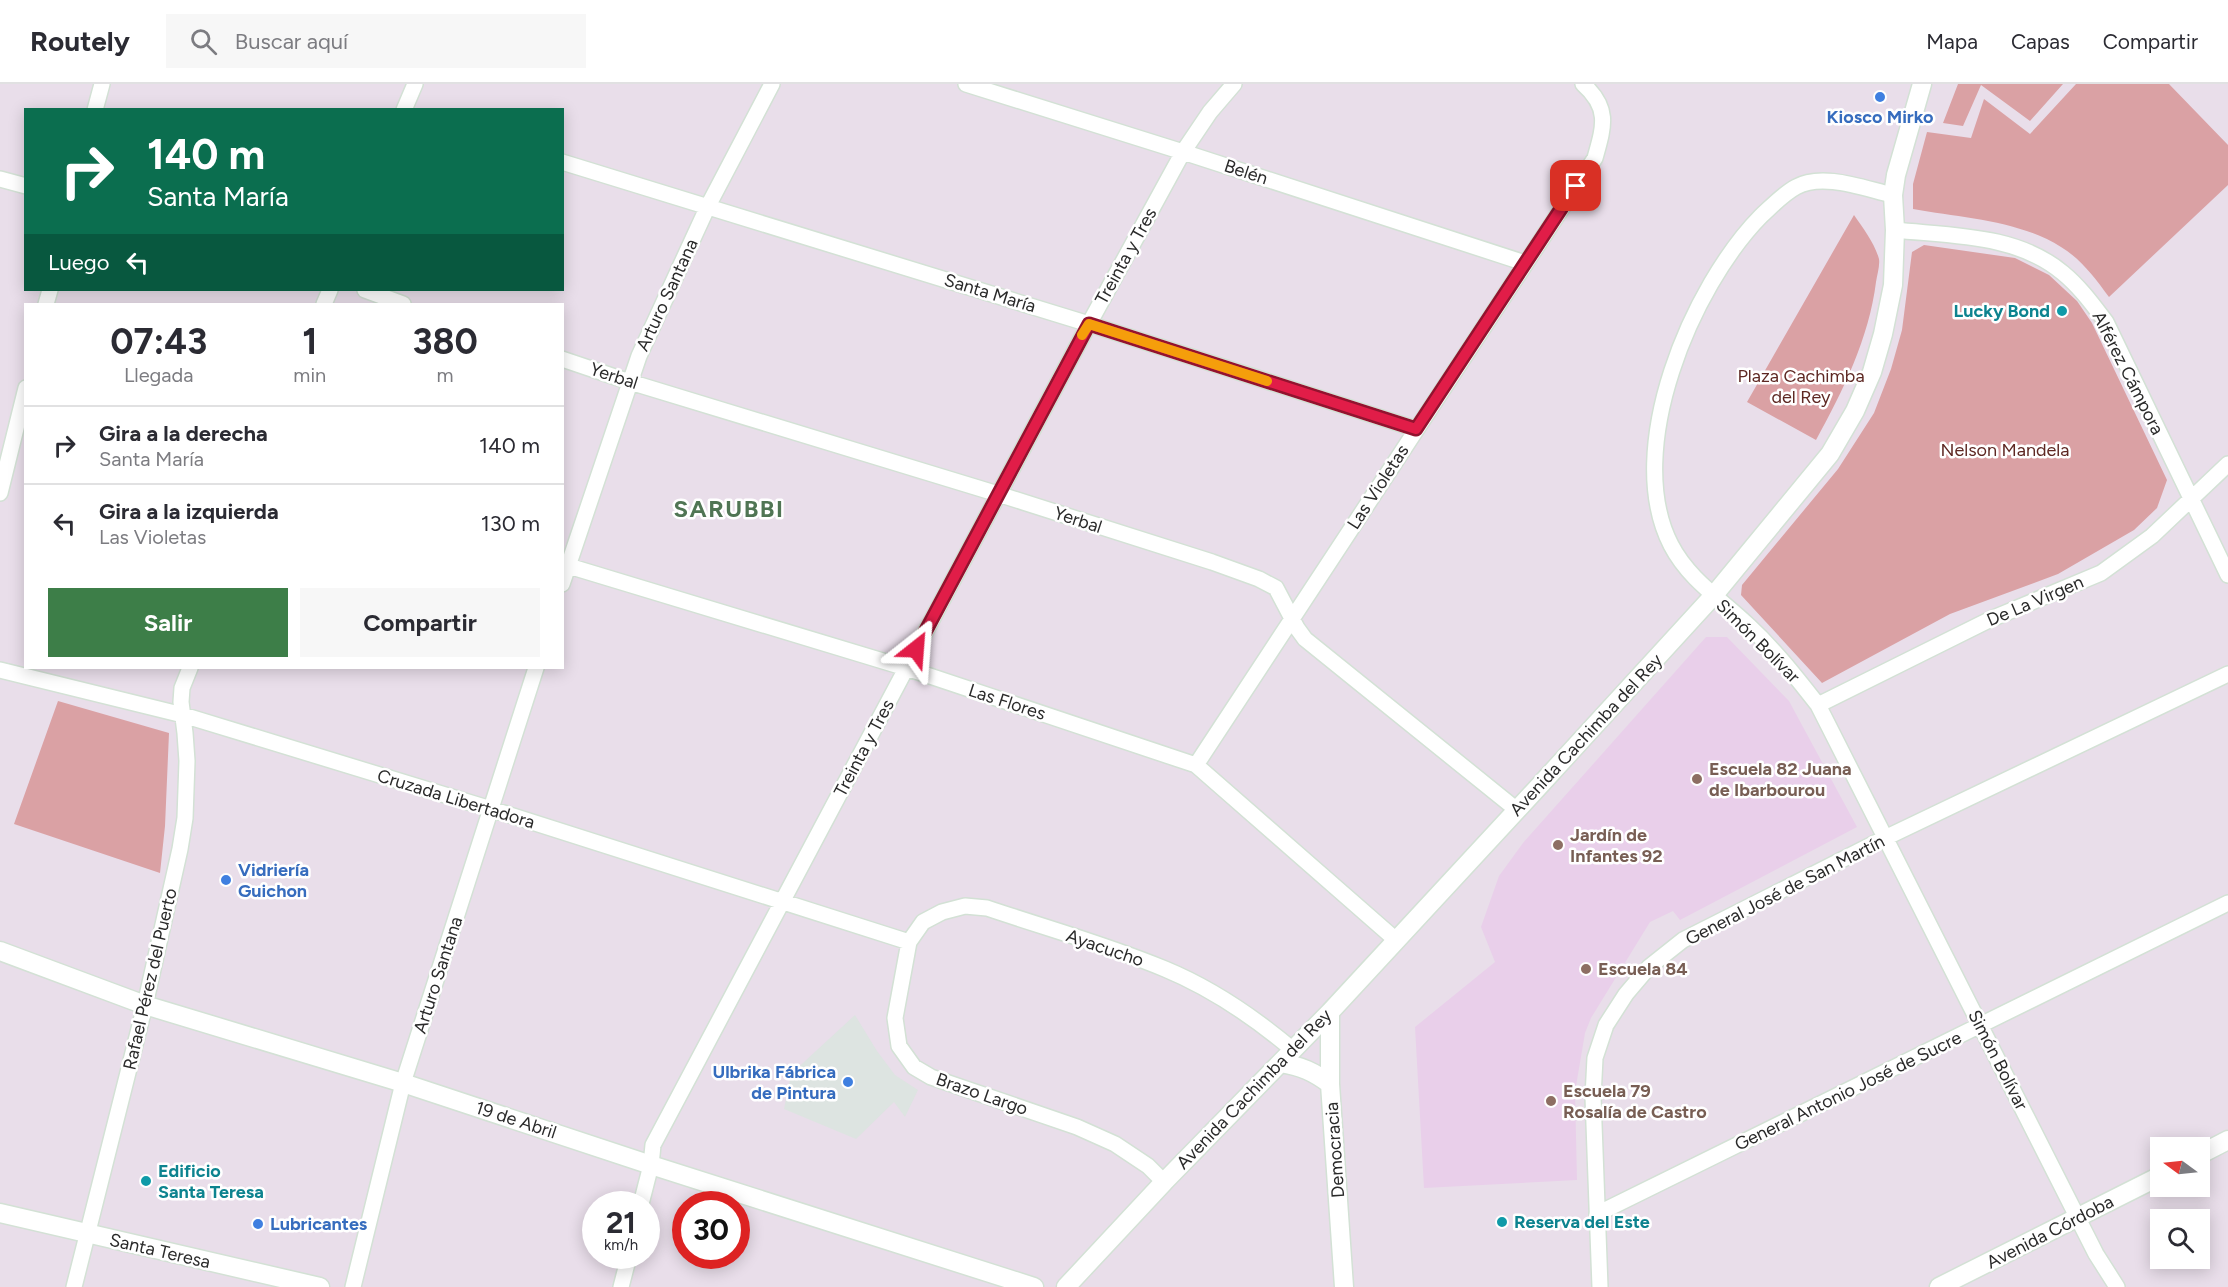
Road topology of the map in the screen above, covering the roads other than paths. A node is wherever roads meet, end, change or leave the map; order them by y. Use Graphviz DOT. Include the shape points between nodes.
graph roads {
  1 [pos="102,84"];
  2 [pos="415,84"];
  3 [pos="772,84"];
  4 [pos="966,84"];
  5 [pos="1234,84"];
  6 [pos="1583,84"];
  7 [pos="1922,84"];
  8 [pos="96,108"];
  9 [pos="405,108"];
  10 [pos="1183,152"];
  11 [pos="564,163"];
  12 [pos="0,179"];
  13 [pos="24,185"];
  14 [pos="1893,195"];
  15 [pos="708,207"];
  16 [pos="1895,230"];
  17 [pos="1525,263"];
  18 [pos="368,291"];
  19 [pos="400,303"];
  20 [pos="1089,324"];
  21 [pos="564,360"];
  22 [pos="630,382"];
  23 [pos="24,396"];
  24 [pos="1416,429"];
  25 [pos="2228,464"];
  26 [pos="0,493"];
  27 [pos="998,494"];
  28 [pos="2191,499"];
  29 [pos="565,565"];
  30 [pos="2228,575"];
  31 [pos="1713,595"];
  32 [pos="1291,617"];
  33 [pos="906,668"];
  34 [pos="190,669"];
  35 [pos="536,669"];
  36 [pos="0,670"];
  37 [pos="2228,674"];
  38 [pos="1818,705"];
  39 [pos="183,716"];
  40 [pos="1196,765"];
  41 [pos="491,809"];
  42 [pos="1517,810"];
  43 [pos="1885,838"];
  44 [pos="782,902"];
  45 [pos="2228,903"];
  46 [pos="1396,940"];
  47 [pos="909,942"];
  48 [pos="0,951"];
  49 [pos="145,1005"];
  50 [pos="1330,1012"];
  51 [pos="1980,1026"];
  52 [pos="1287,1057"];
  53 [pos="403,1083"];
  54 [pos="1330,1084"];
  55 [pos="2228,1140"];
  56 [pos="2210,1149"];
  57 [pos="651,1165"];
  58 [pos="2150,1181"];
  59 [pos="1164,1182"];
  60 [pos="645,1191"];
  61 [pos="0,1213"];
  62 [pos="1597,1214"];
  63 [pos="2079,1218"];
  64 [pos="86,1234"];
  65 [pos="626,1269"];
  66 [pos="74,1287"];
  67 [pos="320,1287"];
  68 [pos="353,1287"];
  69 [pos="621,1287"];
  70 [pos="1034,1287"];
  71 [pos="1066,1287"];
  72 [pos="1344,1287"];
  73 [pos="1600,1287"];
  74 [pos="1939,1287"];
  75 [pos="2117,1287"];
  1 -- 8 [label="street"];
  2 -- 9 [label="street"];
  3 -- 15 [label="street, Arturo Santana"];
  4 -- 10 [label="street, Belén"];
  5 -- 10 [label="street, Treinta y Tres"];
  6 -- 17 [label="street, Las Violetas" via="1602,107 1604,130 1595,158"];
  7 -- 14 [label="street, Avenida Cachimba del Rey"];
  10 -- 17 [label="street, Belén"];
  10 -- 20 [label="street, Treinta y Tres"];
  11 -- 15 [label="street, Santa María"];
  12 -- 13 [label="street"];
  14 -- 16 [label="street, Avenida Cachimba del Rey"];
  14 -- 31 [label="street, Simón Bolívar" via="1827,180 1797,186 1778,200 1732,249 1696,310 1663,404 1655,443 1655,485 1660,516 1671,545 1690,575"];
  15 -- 20 [label="street, Santa María"];
  15 -- 22 [label="street, Arturo Santana"];
  16 -- 28 [label="street, Alférez Cámpora" via="1965,236 2009,245 2062,272 2106,322"];
  16 -- 31 [label="street, Avenida Cachimba del Rey" via="1893,285 1883,334 1855,411 1810,480"];
  17 -- 24 [label="street, Las Violetas"];
  18 -- 19 [label="street"];
  20 -- 24 [label="street, Santa María"];
  20 -- 27 [label="street, Treinta y Tres"];
  21 -- 22 [label="street, Yerbal"];
  22 -- 27 [label="street, Yerbal"];
  22 -- 29 [label="street, Arturo Santana"];
  23 -- 26 [label="street"];
  24 -- 32 [label="street, Las Violetas"];
  25 -- 28 [label="street, De La Virgen"];
  27 -- 32 [label="street, Yerbal" via="1259,579 1276,588"];
  27 -- 33 [label="street, Treinta y Tres"];
  28 -- 30 [label="street, Alférez Cámpora"];
  28 -- 38 [label="street, De La Virgen" via="2152,536 2101,573 1991,619"];
  29 -- 33 [label="street, Las Flores"];
  31 -- 38 [label="street, Simón Bolívar" via="1785,662"];
  31 -- 42 [label="street, Avenida Cachimba del Rey"];
  32 -- 40 [label="street, Las Violetas"];
  32 -- 42 [label="street, Yerbal" via="1305,639"];
  33 -- 40 [label="street, Las Flores"];
  33 -- 44 [label="street, Treinta y Tres"];
  34 -- 39 [label="street, Rafael Pérez del Puerto" via="182,688"];
  35 -- 41 [label="street, Arturo Santana"];
  36 -- 39 [label="street, Cruzada Libertadora"];
  37 -- 43 [label="street, General José de San Martín"];
  38 -- 43 [label="street, Simón Bolívar"];
  39 -- 41 [label="street, Cruzada Libertadora"];
  39 -- 49 [label="street, Rafael Pérez del Puerto" via="187,761 180,849"];
  40 -- 46 [label="street, Las Flores"];
  41 -- 44 [label="street, Cruzada Libertadora"];
  41 -- 53 [label="street, Arturo Santana"];
  42 -- 46 [label="street, Avenida Cachimba del Rey"];
  43 -- 51 [label="street, Simón Bolívar"];
  43 -- 62 [label="street, General José de San Martín" via="1683,940 1649,967 1626,994 1606,1025 1595,1058"];
  44 -- 47 [label="street, Cruzada Libertadora"];
  44 -- 57 [label="street, Treinta y Tres" via="653,1144"];
  45 -- 51 [label="street, General Antonio José de Sucre"];
  46 -- 50 [label="street, Avenida Cachimba del Rey"];
  47 -- 52 [label="street, Ayacucho" via="923,922 942,912 965,906 987,908 1166,969 1209,990 1273,1034"];
  47 -- 59 [label="street, Brazo Largo" via="895,1018 899,1046 914,1067 931,1077 1115,1144"];
  48 -- 49 [label="street, 19 de Abril"];
  49 -- 53 [label="street, 19 de Abril"];
  49 -- 64 [label="street, Rafael Pérez del Puerto"];
  50 -- 52 [label="street, Avenida Cachimba del Rey"];
  50 -- 54 [label="street, Democracia"];
  51 -- 62 [label="street, General Antonio José de Sucre"];
  51 -- 63 [label="street, Simón Bolívar"];
  52 -- 54 [label="street"];
  52 -- 59 [label="street, Avenida Cachimba del Rey"];
  53 -- 57 [label="street, 19 de Abril"];
  53 -- 68 [label="street, Arturo Santana"];
  54 -- 72 [label="street, Democracia"];
  55 -- 56 [label="street"];
  57 -- 60 [label="street, Treinta y Tres"];
  57 -- 70 [label="street, 19 de Abril"];
  58 -- 63 [label="street, Avenida Córdoba"];
  59 -- 71 [label="street, Avenida Cachimba del Rey"];
  61 -- 64 [label="street, Santa Teresa"];
  62 -- 73 [label="street, General José de San Martín"];
  63 -- 74 [label="street, Avenida Córdoba"];
  63 -- 75 [label="street, Simón Bolívar"];
  64 -- 66 [label="street, Rafael Pérez del Puerto"];
  64 -- 67 [label="street, Santa Teresa"];
  65 -- 69 [label="street"];
}
